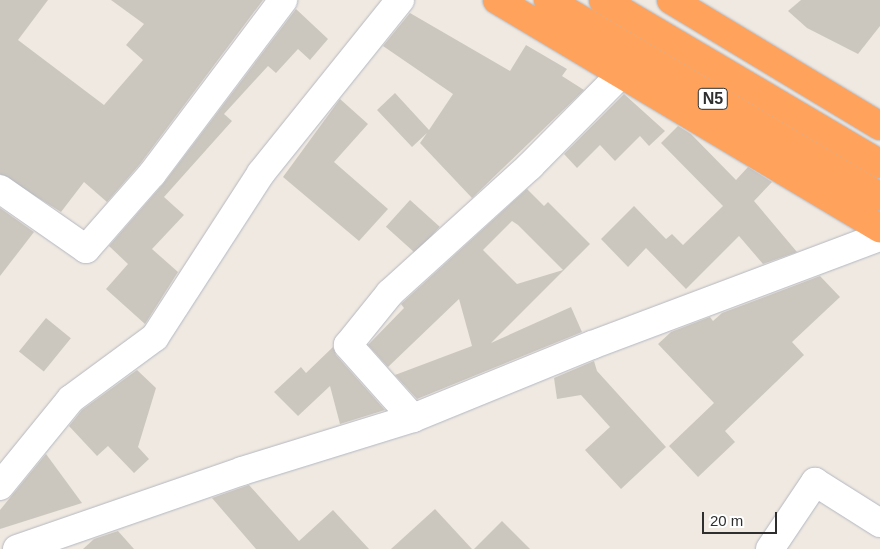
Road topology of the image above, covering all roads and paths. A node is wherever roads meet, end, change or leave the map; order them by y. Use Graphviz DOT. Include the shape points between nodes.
graph roads {
  1 [pos="283,0"];
  2 [pos="400,0"];
  3 [pos="498,0"];
  4 [pos="548,0"];
  5 [pos="603,0"];
  6 [pos="671,0"];
  7 [pos="621,74"];
  8 [pos="877,119"];
  9 [pos="880,164"];
  10 [pos="0,188"];
  11 [pos="880,196"];
  12 [pos="880,228"];
  13 [pos="880,237"];
  14 [pos="413,418"];
  15 [pos="0,486"];
  16 [pos="880,523"];
  17 [pos="17,549"];
  18 [pos="770,549"];
  1 -- 10 [label="street" via="152,174 86,250"];
  2 -- 15 [label="street" via="261,173 155,337 71,399"];
  3 -- 7 [label="highway"];
  4 -- 11 [label="highway, N5"];
  5 -- 9 [label="highway, N5"];
  6 -- 8 [label="highway"];
  7 -- 12 [label="highway"];
  7 -- 14 [label="street" via="530,166 390,293 348,345"];
  13 -- 14 [label="street" via="592,344"];
  14 -- 17 [label="street" via="242,471"];
  16 -- 18 [label="street" via="815,482"];
}
